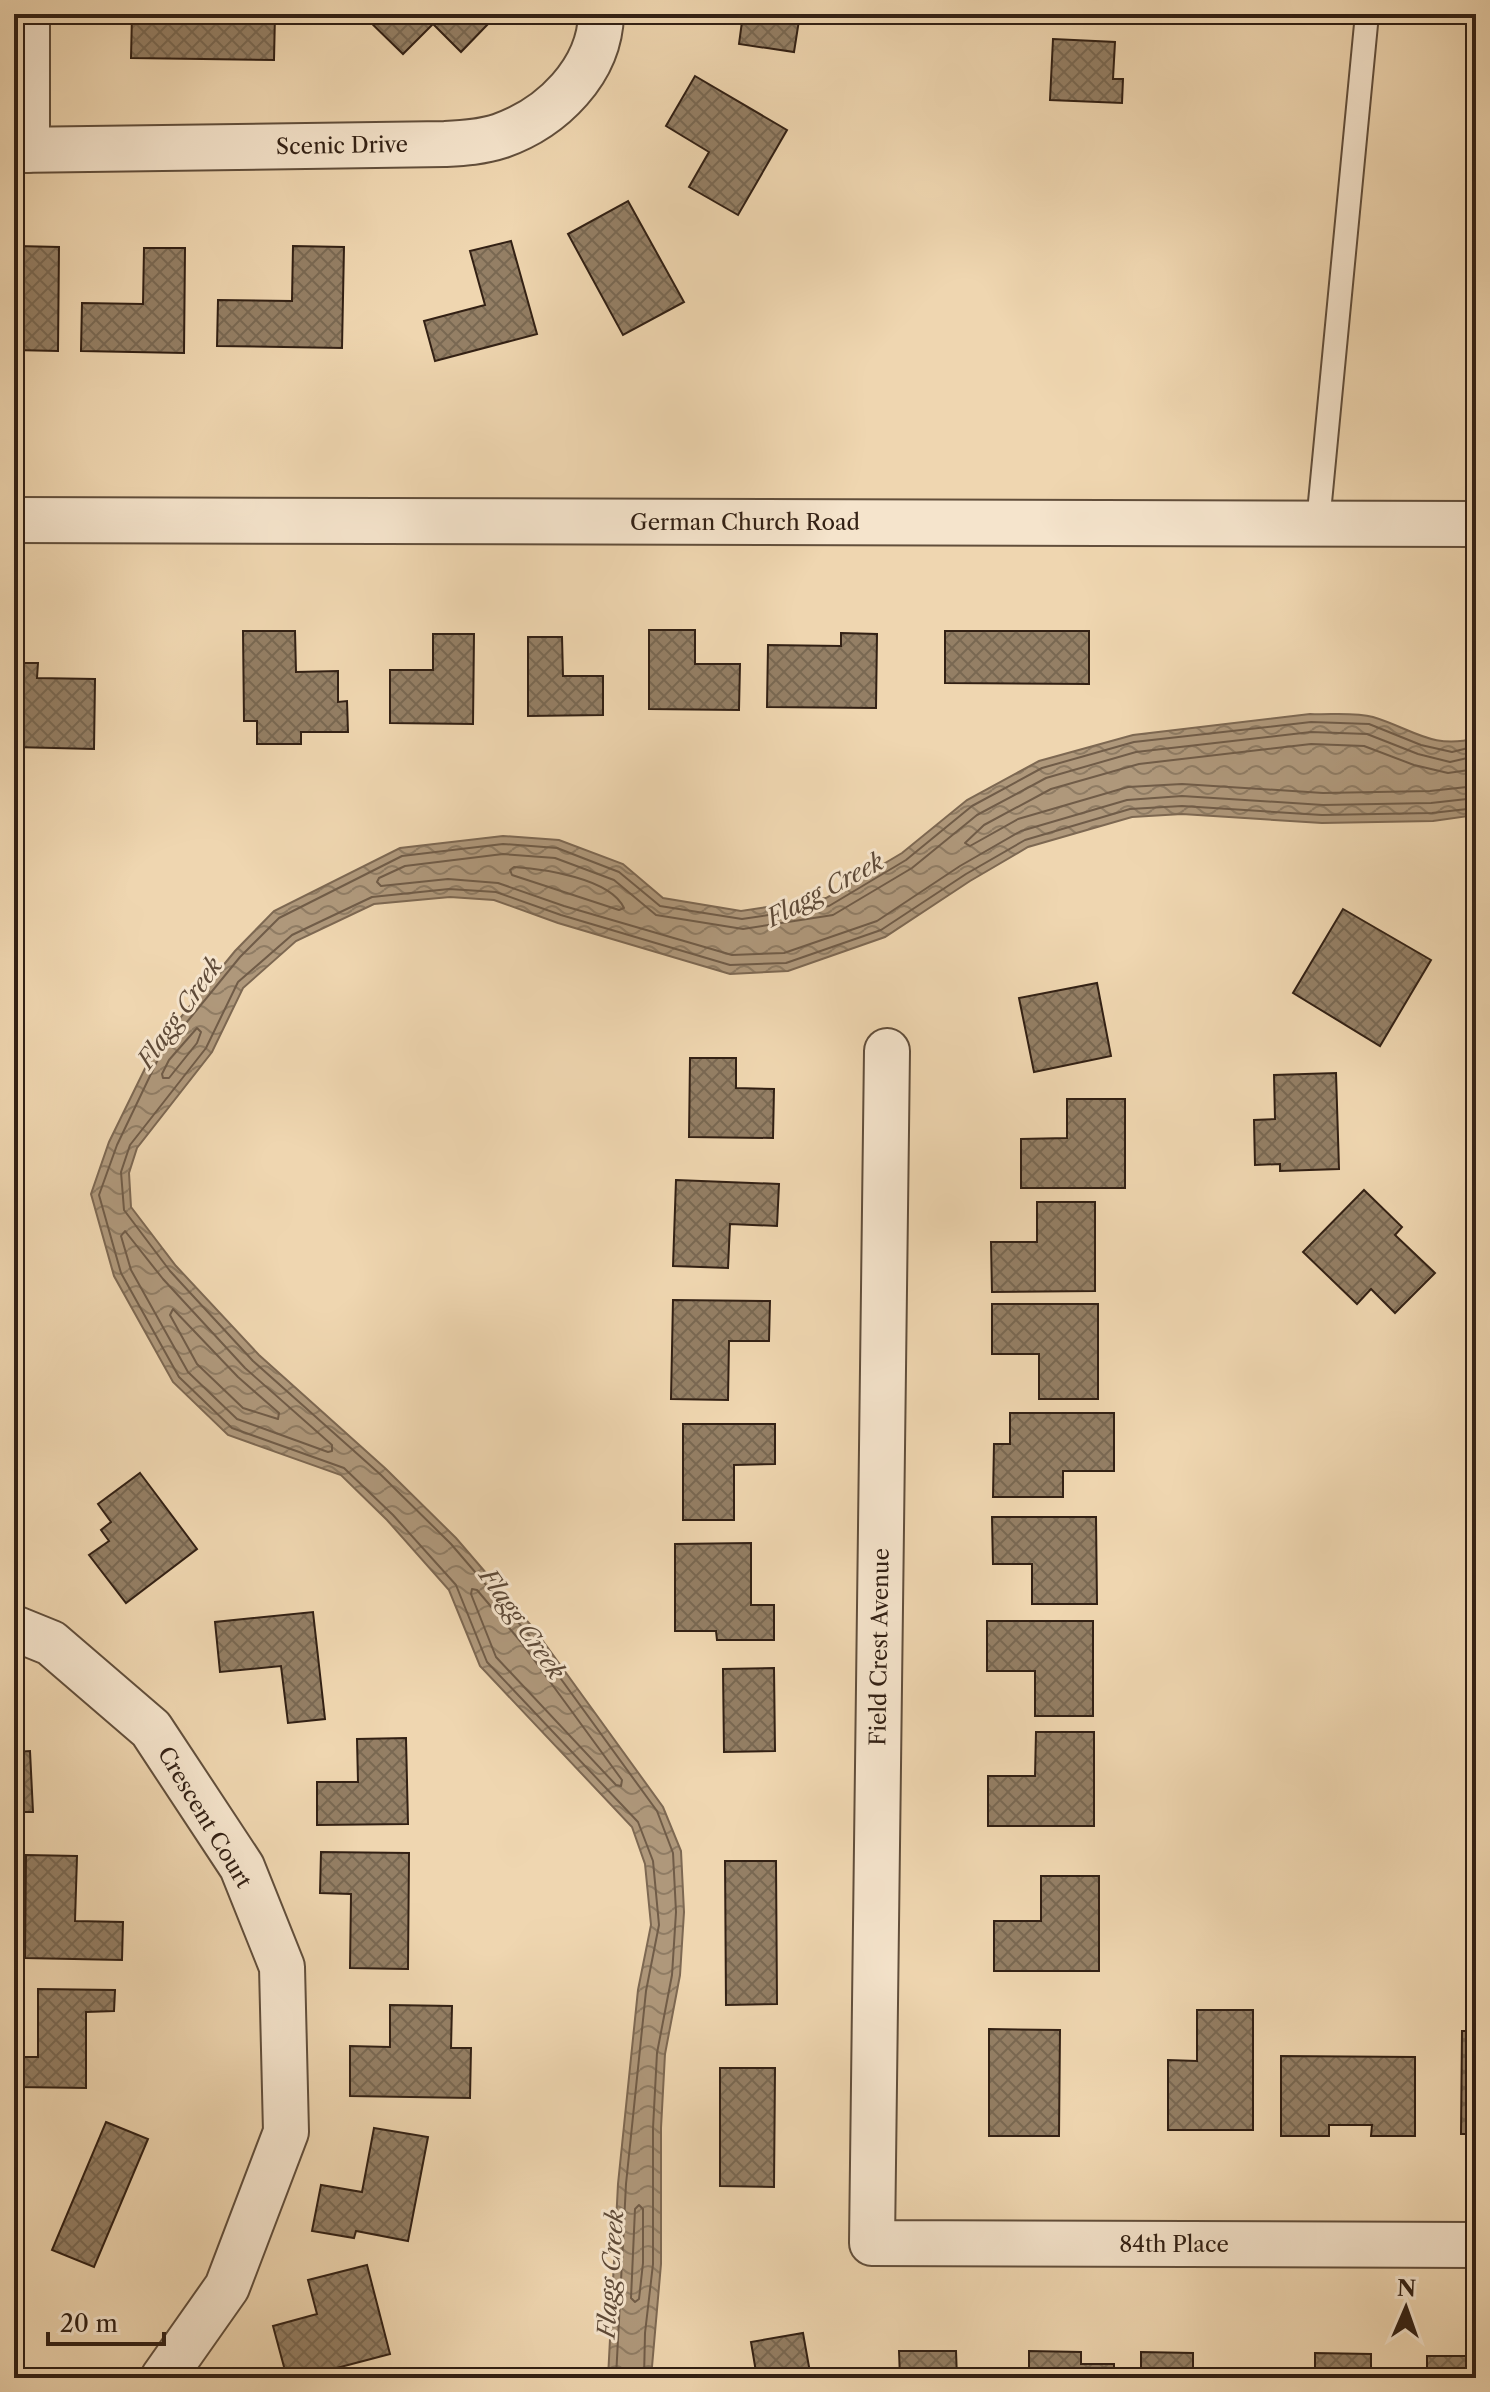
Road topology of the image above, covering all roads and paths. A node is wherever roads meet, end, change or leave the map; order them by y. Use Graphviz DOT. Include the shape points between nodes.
graph roads {
  1 [pos="27,14"];
  2 [pos="601,14"];
  3 [pos="1367,14"];
  4 [pos="20,150"];
  5 [pos="14,520"];
  6 [pos="1318,523"];
  7 [pos="1476,524"];
  8 [pos="887,1051"];
  9 [pos="14,1628"];
  10 [pos="872,2243"];
  11 [pos="1476,2245"];
  12 [pos="163,2378"];
  1 -- 4 [label="street"];
  2 -- 4 [label="street, Scenic Drive" via="597,43 571,89 538,117 499,137 445,144"];
  3 -- 6 [label="lane"];
  5 -- 6 [label="street, German Church Road"];
  6 -- 7 [label="street, German Church Road"];
  8 -- 10 [label="street, Field Crest Avenue"];
  9 -- 12 [label="street, Crescent Court" via="51,1643 151,1729 242,1867 282,1967 286,2132 227,2287"];
  10 -- 11 [label="street, 84th Place"];
}
